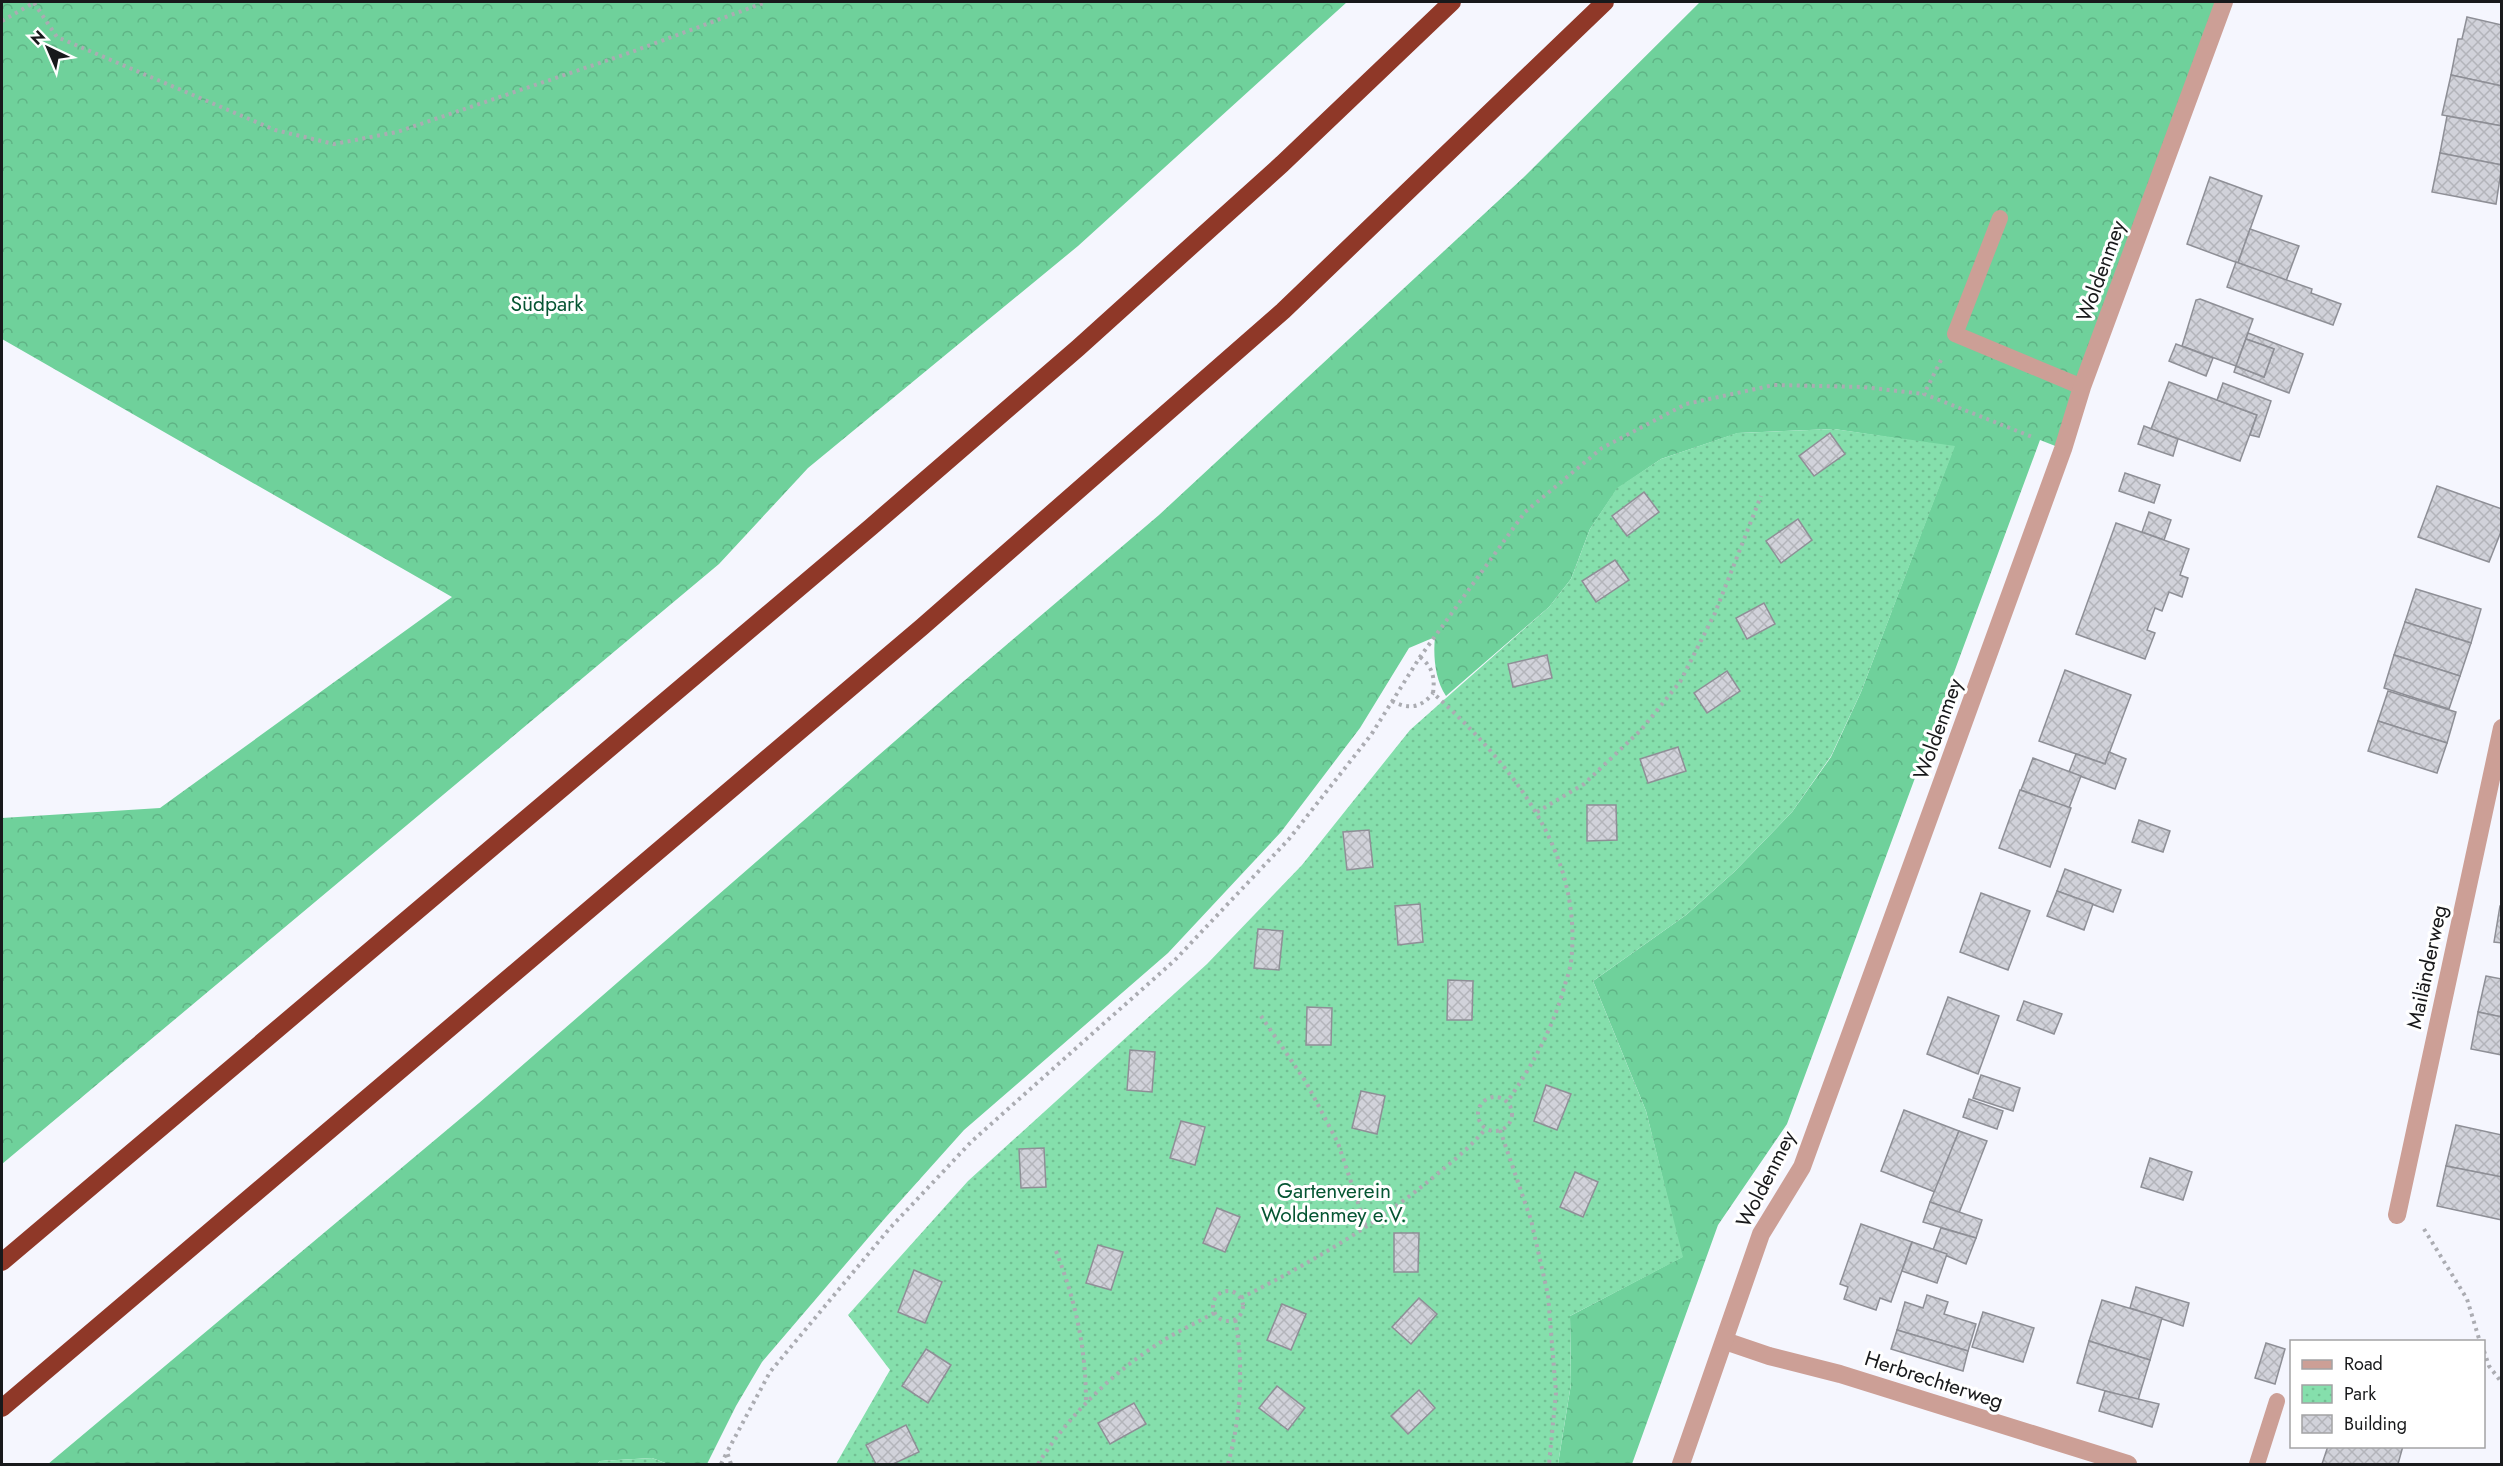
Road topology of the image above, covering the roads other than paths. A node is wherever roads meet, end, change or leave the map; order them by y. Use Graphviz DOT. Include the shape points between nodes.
graph roads {
  1 [pos="1452,2"];
  2 [pos="1605,2"];
  3 [pos="2224,2"];
  4 [pos="2000,218"];
  5 [pos="2082,387"];
  6 [pos="2502,728"];
  7 [pos="2397,1215"];
  8 [pos="2,1262"];
  9 [pos="1725,1341"];
  10 [pos="2277,1401"];
  11 [pos="2,1408"];
  12 [pos="1681,1464"];
  13 [pos="2128,1464"];
  14 [pos="2257,1464"];
  1 -- 8 [label="highway" via="1282,164 1078,348"];
  2 -- 11 [label="highway" via="1283,311 922,627"];
  3 -- 5 [label="street, Woldenmey"];
  4 -- 5 [label="lane" via="1955,334"];
  5 -- 9 [label="street, Woldenmey" via="2063,449 1802,1167 1761,1234"];
  6 -- 7 [label="street, Mailänderweg"];
  9 -- 12 [label="street, Woldenmey"];
  9 -- 13 [label="street, Herbrechterweg"];
  10 -- 14 [label="lane"];
}
